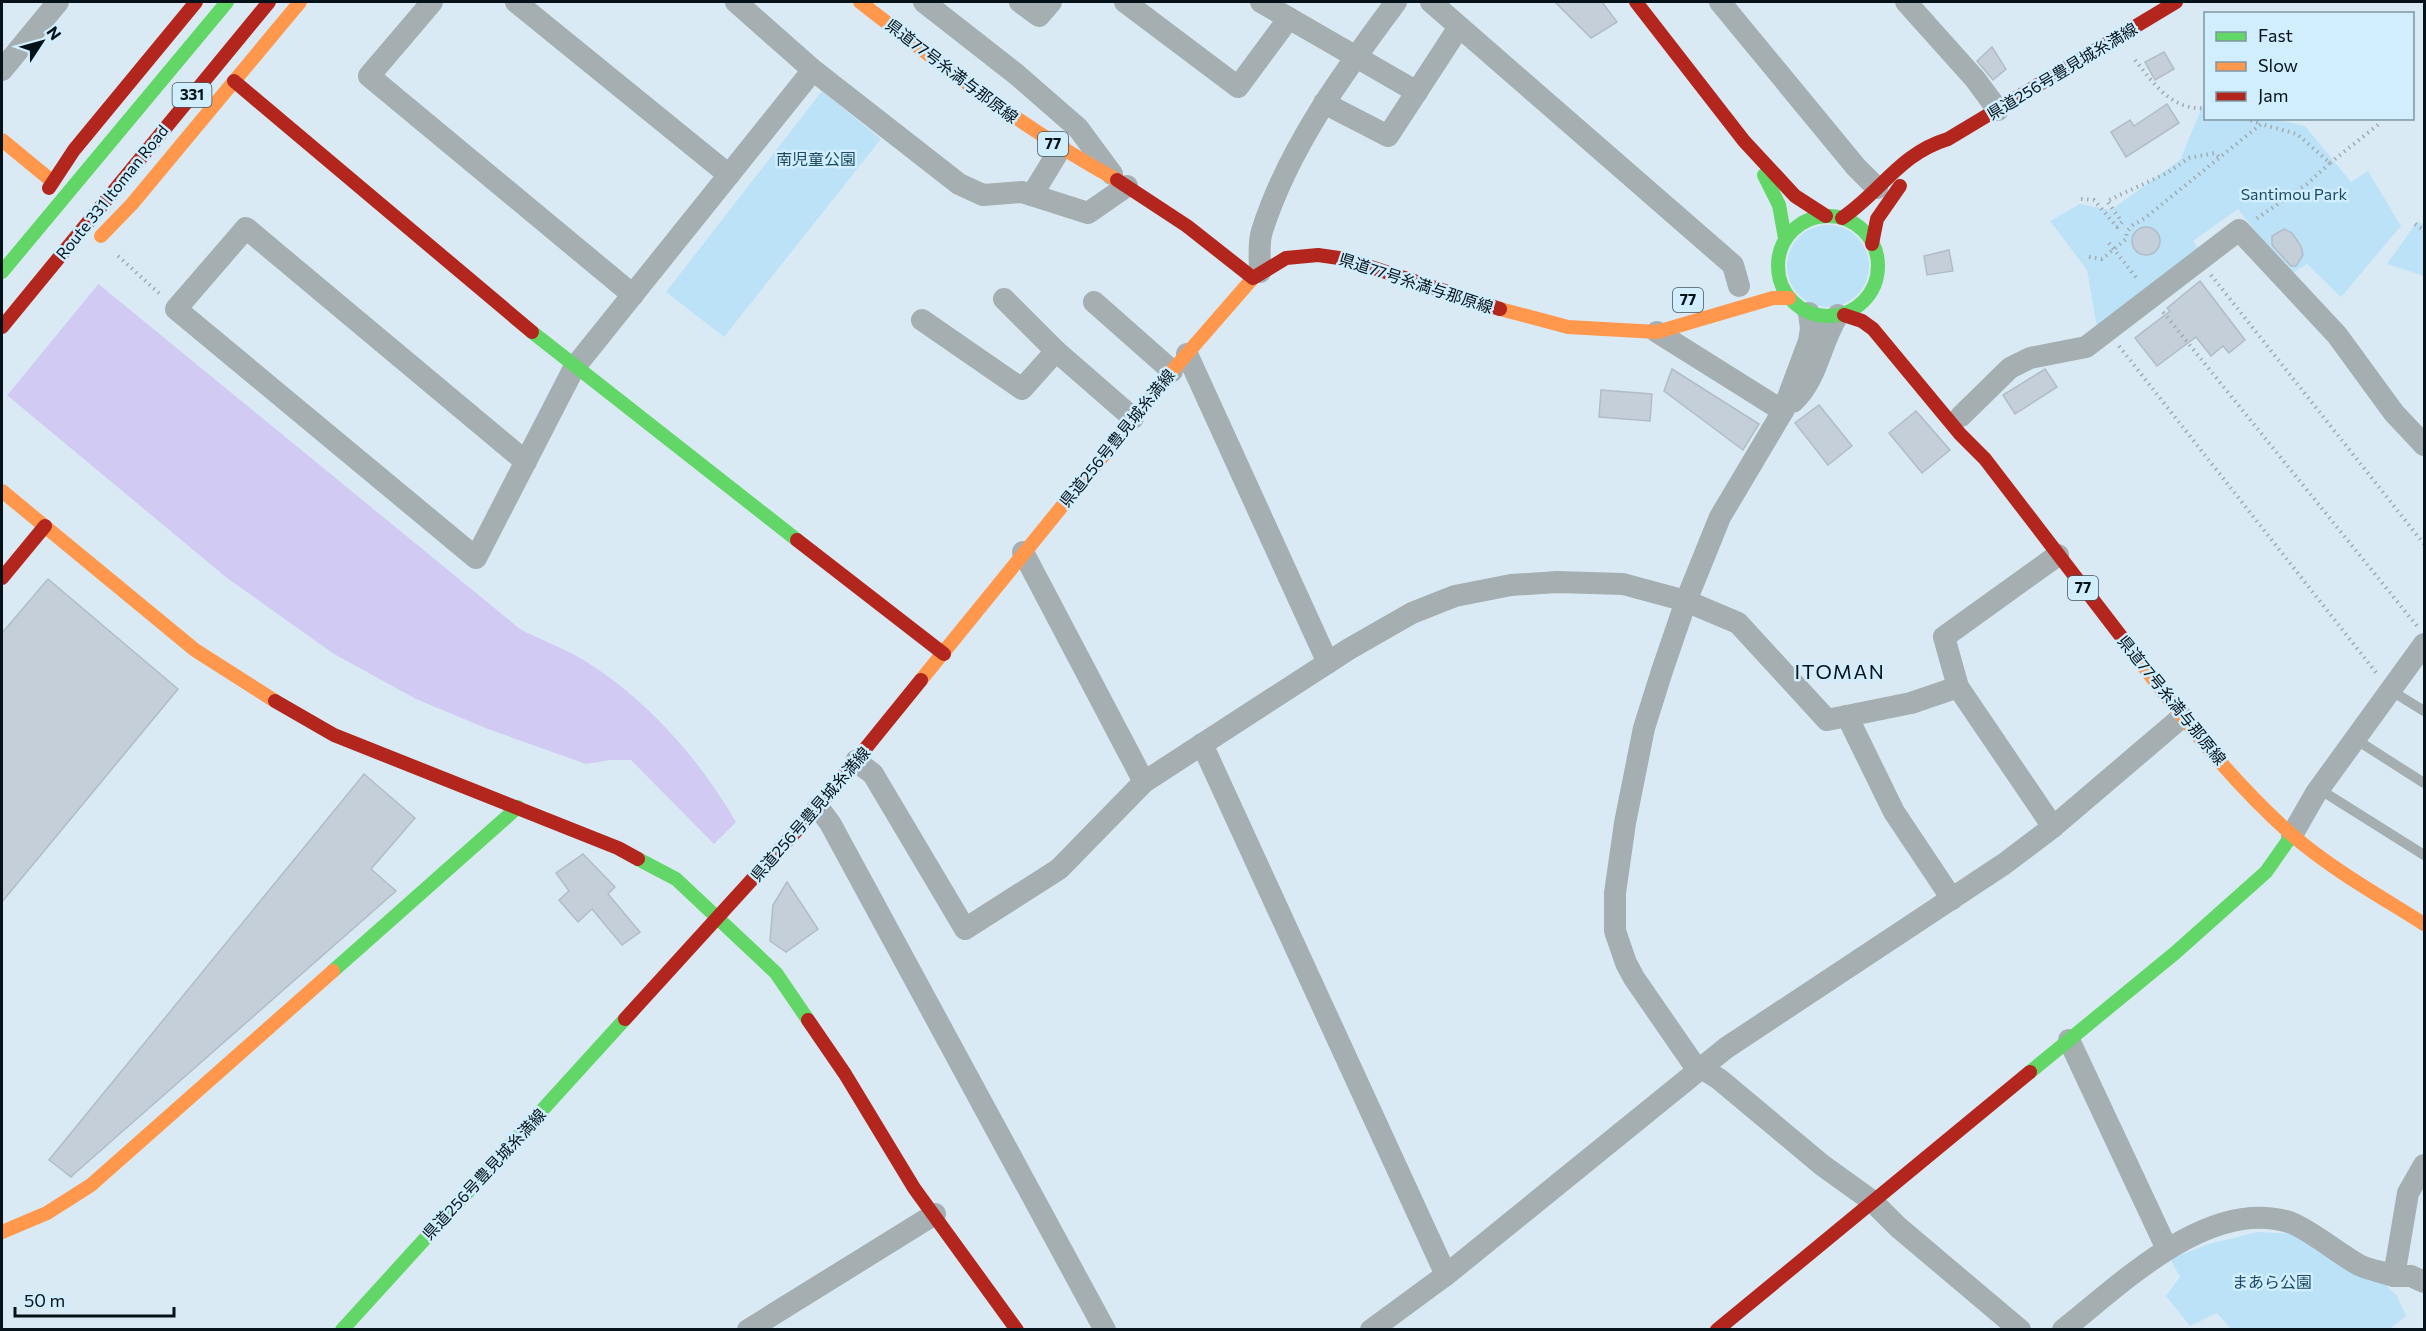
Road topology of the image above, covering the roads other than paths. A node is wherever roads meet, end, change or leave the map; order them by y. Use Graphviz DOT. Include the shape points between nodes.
graph roads {
  1 [pos="58,2"];
  2 [pos="195,2"];
  3 [pos="227,2"];
  4 [pos="269,2"];
  5 [pos="300,2"];
  6 [pos="432,2"];
  7 [pos="516,2"];
  8 [pos="736,2"];
  9 [pos="860,2"];
  10 [pos="924,2"];
  11 [pos="1020,2"];
  12 [pos="1051,2"];
  13 [pos="1125,2"];
  14 [pos="1261,2"];
  15 [pos="1396,2"];
  16 [pos="1431,2"];
  17 [pos="1636,2"];
  18 [pos="1720,2"];
  19 [pos="1906,2"];
  20 [pos="2175,2"];
  21 [pos="1289,18"];
  22 [pos="1459,27"];
  23 [pos="1355,57"];
  24 [pos="2,70"];
  25 [pos="813,70"];
  26 [pos="234,81"];
  27 [pos="1417,92"];
  28 [pos="1324,103"];
  29 [pos="1998,110"];
  30 [pos="1948,139"];
  31 [pos="2,140"];
  32 [pos="1744,141"];
  33 [pos="1060,149"];
  34 [pos="729,175"];
  35 [pos="53,182"];
  36 [pos="1122,183"];
  37 [pos="1877,188"];
  38 [pos="1032,195"];
  39 [pos="39,211"];
  40 [pos="1826,216"];
  41 [pos="1842,218"];
  42 [pos="1785,238"];
  43 [pos="1872,244"];
  44 [pos="91,246"];
  45 [pos="73,262"];
  46 [pos="1777,267"];
  47 [pos="2,271"];
  48 [pos="1257,275"];
  49 [pos="1875,282"];
  50 [pos="1744,284"];
  51 [pos="633,295"];
  52 [pos="26,297"];
  53 [pos="1789,298"];
  54 [pos="1004,299"];
  55 [pos="1881,300"];
  56 [pos="1094,302"];
  57 [pos="1809,313"];
  58 [pos="1638,315"];
  59 [pos="1841,315"];
  60 [pos="922,320"];
  61 [pos="2,327"];
  62 [pos="1598,328"];
  63 [pos="1657,332"];
  64 [pos="1056,351"];
  65 [pos="1187,354"];
  66 [pos="574,368"];
  67 [pos="1172,371"];
  68 [pos="1955,407"];
  69 [pos="1783,411"];
  70 [pos="1133,418"];
  71 [pos="2424,445"];
  72 [pos="1985,459"];
  73 [pos="526,462"];
  74 [pos="2,491"];
  75 [pos="45,526"];
  76 [pos="1023,552"];
  77 [pos="2058,555"];
  78 [pos="2,578"];
  79 [pos="1686,601"];
  80 [pos="2424,644"];
  81 [pos="944,654"];
  82 [pos="1328,663"];
  83 [pos="1958,687"];
  84 [pos="2390,690"];
  85 [pos="2424,711"];
  86 [pos="1847,716"];
  87 [pos="2182,717"];
  88 [pos="2355,739"];
  89 [pos="1202,744"];
  90 [pos="856,761"];
  91 [pos="1143,782"];
  92 [pos="2424,783"];
  93 [pos="2319,789"];
  94 [pos="518,807"];
  95 [pos="818,807"];
  96 [pos="2053,827"];
  97 [pos="2292,834"];
  98 [pos="2424,855"];
  99 [pos="1952,899"];
  100 [pos="718,918"];
  101 [pos="2424,924"];
  102 [pos="2069,1040"];
  103 [pos="1702,1068"];
  104 [pos="2424,1165"];
  105 [pos="1872,1201"];
  106 [pos="935,1214"];
  107 [pos="2,1232"];
  108 [pos="2167,1249"];
  109 [pos="1446,1275"];
  110 [pos="2394,1276"];
  111 [pos="2424,1282"];
  112 [pos="342,1329"];
  113 [pos="748,1329"];
  114 [pos="1017,1329"];
  115 [pos="1105,1329"];
  116 [pos="1371,1329"];
  117 [pos="1717,1329"];
  118 [pos="2020,1329"];
  119 [pos="2063,1329"];
  1 -- 24 [label="street"];
  2 -- 35 [label="main road" via="74,150"];
  3 -- 39 [label="main road, Route 331 Itoman Road / 331" via="89,168"];
  4 -- 52 [label="main road, Route 331 Itoman Road / 331"];
  5 -- 26 [label="main road"];
  6 -- 51 [label="street" via="369,76"];
  7 -- 34 [label="street"];
  8 -- 25 [label="street"];
  9 -- 33 [label="main road, 県道77号糸満与那原線 / 77" via="979,94"];
  10 -- 36 [label="street" via="1078,128"];
  11 -- 12 [label="street" via="1039,16"];
  13 -- 21 [label="street" via="1238,87"];
  14 -- 21 [label="street"];
  15 -- 23 [label="street"];
  16 -- 22 [label="street"];
  17 -- 32 [label="main road"];
  18 -- 37 [label="street"];
  19 -- 29 [label="street"];
  20 -- 29 [label="main road, 県道256号豊見城糸満線"];
  21 -- 23 [label="street"];
  22 -- 27 [label="street"];
  22 -- 50 [label="street" via="1733,264"];
  23 -- 27 [label="street"];
  23 -- 28 [label="street"];
  25 -- 34 [label="street"];
  25 -- 38 [label="street" via="959,184 983,195"];
  26 -- 44 [label="main road" via="132,204"];
  26 -- 66 [label="main road"];
  27 -- 28 [label="street" via="1388,136"];
  28 -- 48 [label="street" via="1297,147 1261,233"];
  29 -- 30 [label="main road, 県道256号豊見城糸満線"];
  30 -- 37 [label="main road, 県道256号豊見城糸満線" via="1923,148"];
  30 -- 43 [label="main road, 県道256号豊見城糸満線" via="1907,178 1881,210"];
  31 -- 35 [label="main road"];
  32 -- 40 [label="main road" via="1795,196"];
  32 -- 42 [label="main road" via="1779,206"];
  33 -- 36 [label="main road, 県道77号糸満与那原線 / 77"];
  33 -- 38 [label="street"];
  34 -- 51 [label="street"];
  35 -- 39 [label="main road"];
  36 -- 38 [label="street" via="1088,213"];
  36 -- 48 [label="main road, 県道77号糸満与那原線 / 77"];
  37 -- 41 [label="main road, 県道256号豊見城糸満線"];
  39 -- 47 [label="main road, Route 331 Itoman Road / 331"];
  40 -- 41 [label="main road"];
  40 -- 42 [label="main road" via="1803,223"];
  41 -- 43 [label="main road" via="1865,232"];
  42 -- 46 [label="main road"];
  43 -- 49 [label="main road" via="1877,256"];
  45 -- 52 [label="main road"];
  46 -- 50 [label="main road"];
  46 -- 53 [label="main road"];
  48 -- 62 [label="main road, 県道77号糸満与那原線 / 77" via="1277,259 1323,254 1530,319"];
  48 -- 65 [label="main road, 県道256号豊見城糸満線"];
  49 -- 55 [label="main road"];
  49 -- 59 [label="main road" via="1860,305"];
  51 -- 66 [label="street"];
  52 -- 61 [label="main road, Route 331 Itoman Road / 331"];
  53 -- 57 [label="main road"];
  53 -- 63 [label="main road, 県道77号糸満与那原線 / 77" via="1773,298"];
  54 -- 64 [label="street"];
  56 -- 67 [label="street"];
  57 -- 59 [label="main road, 77"];
  57 -- 69 [label="street" via="1809,341"];
  58 -- 62 [label="main road, 県道77号糸満与那原線 / 77"];
  59 -- 69 [label="street" via="1828,331 1808,384"];
  59 -- 72 [label="main road, 県道77号糸満与那原線 / 77" via="1873,329"];
  60 -- 64 [label="street" via="1022,389"];
  62 -- 63 [label="main road, 県道77号糸満与那原線 / 77"];
  63 -- 69 [label="street"];
  64 -- 70 [label="street"];
  65 -- 67 [label="main road, 県道256号豊見城糸満線"];
  65 -- 82 [label="street"];
  66 -- 73 [label="street"];
  66 -- 81 [label="main road"];
  67 -- 70 [label="main road, 県道256号豊見城糸満線"];
  68 -- 71 [label="street" via="2030,358 2086,347 2239,230 2337,335 2394,413"];
  68 -- 72 [label="main road, 県道77号糸満与那原線 / 77"];
  69 -- 79 [label="street" via="1720,517"];
  70 -- 76 [label="main road, 県道256号豊見城糸満線"];
  72 -- 77 [label="main road, 県道77号糸満与那原線 / 77"];
  73 -- 73 [label="street" via="476,558 176,309 246,228"];
  74 -- 75 [label="main road"];
  75 -- 78 [label="main road"];
  75 -- 94 [label="main road" via="195,650 249,686 334,735"];
  76 -- 81 [label="main road, 県道256号豊見城糸満線"];
  76 -- 91 [label="street"];
  77 -- 83 [label="street" via="1944,637"];
  77 -- 87 [label="main road, 県道77号糸満与那原線 / 77"];
  79 -- 82 [label="street" via="1623,584 1511,585 1455,596 1412,613"];
  79 -- 86 [label="street" via="1738,623 1827,720"];
  79 -- 103 [label="street" via="1644,728 1617,869 1614,916 1626,963 1684,1053"];
  80 -- 84 [label="street"];
  81 -- 90 [label="main road, 県道256号豊見城糸満線"];
  82 -- 89 [label="street"];
  83 -- 86 [label="street" via="1911,703"];
  83 -- 96 [label="street"];
  84 -- 85 [label="lane"];
  84 -- 88 [label="street"];
  86 -- 99 [label="street" via="1894,812"];
  87 -- 96 [label="street"];
  87 -- 97 [label="main road, 県道77号糸満与那原線 / 77" via="2217,759"];
  88 -- 92 [label="lane"];
  88 -- 93 [label="street"];
  89 -- 91 [label="street"];
  89 -- 109 [label="street"];
  90 -- 91 [label="street" via="873,774 965,929 1059,869"];
  90 -- 95 [label="main road, 県道256号豊見城糸満線"];
  93 -- 97 [label="street"];
  93 -- 98 [label="lane"];
  94 -- 100 [label="main road" via="618,848 676,879"];
  94 -- 107 [label="main road" via="91,1185 47,1213"];
  95 -- 100 [label="main road, 県道256号豊見城糸満線"];
  95 -- 115 [label="street" via="836,833"];
  96 -- 99 [label="street"];
  97 -- 101 [label="main road, 県道77号糸満与那原線 / 77"];
  97 -- 102 [label="main road" via="2257,881"];
  99 -- 103 [label="street" via="1760,1024"];
  100 -- 106 [label="main road" via="776,973 845,1074 914,1188"];
  100 -- 112 [label="main road, 県道256号豊見城糸満線"];
  102 -- 105 [label="main road"];
  102 -- 108 [label="street"];
  103 -- 105 [label="street"];
  103 -- 109 [label="street"];
  104 -- 110 [label="street" via="2408,1193"];
  105 -- 117 [label="main road"];
  105 -- 118 [label="street"];
  106 -- 113 [label="street"];
  106 -- 114 [label="main road"];
  108 -- 110 [label="street" via="2217,1225 2244,1220 2290,1222 2362,1266"];
  108 -- 119 [label="street"];
  109 -- 116 [label="street"];
  110 -- 111 [label="street" via="2411,1276"];
}
